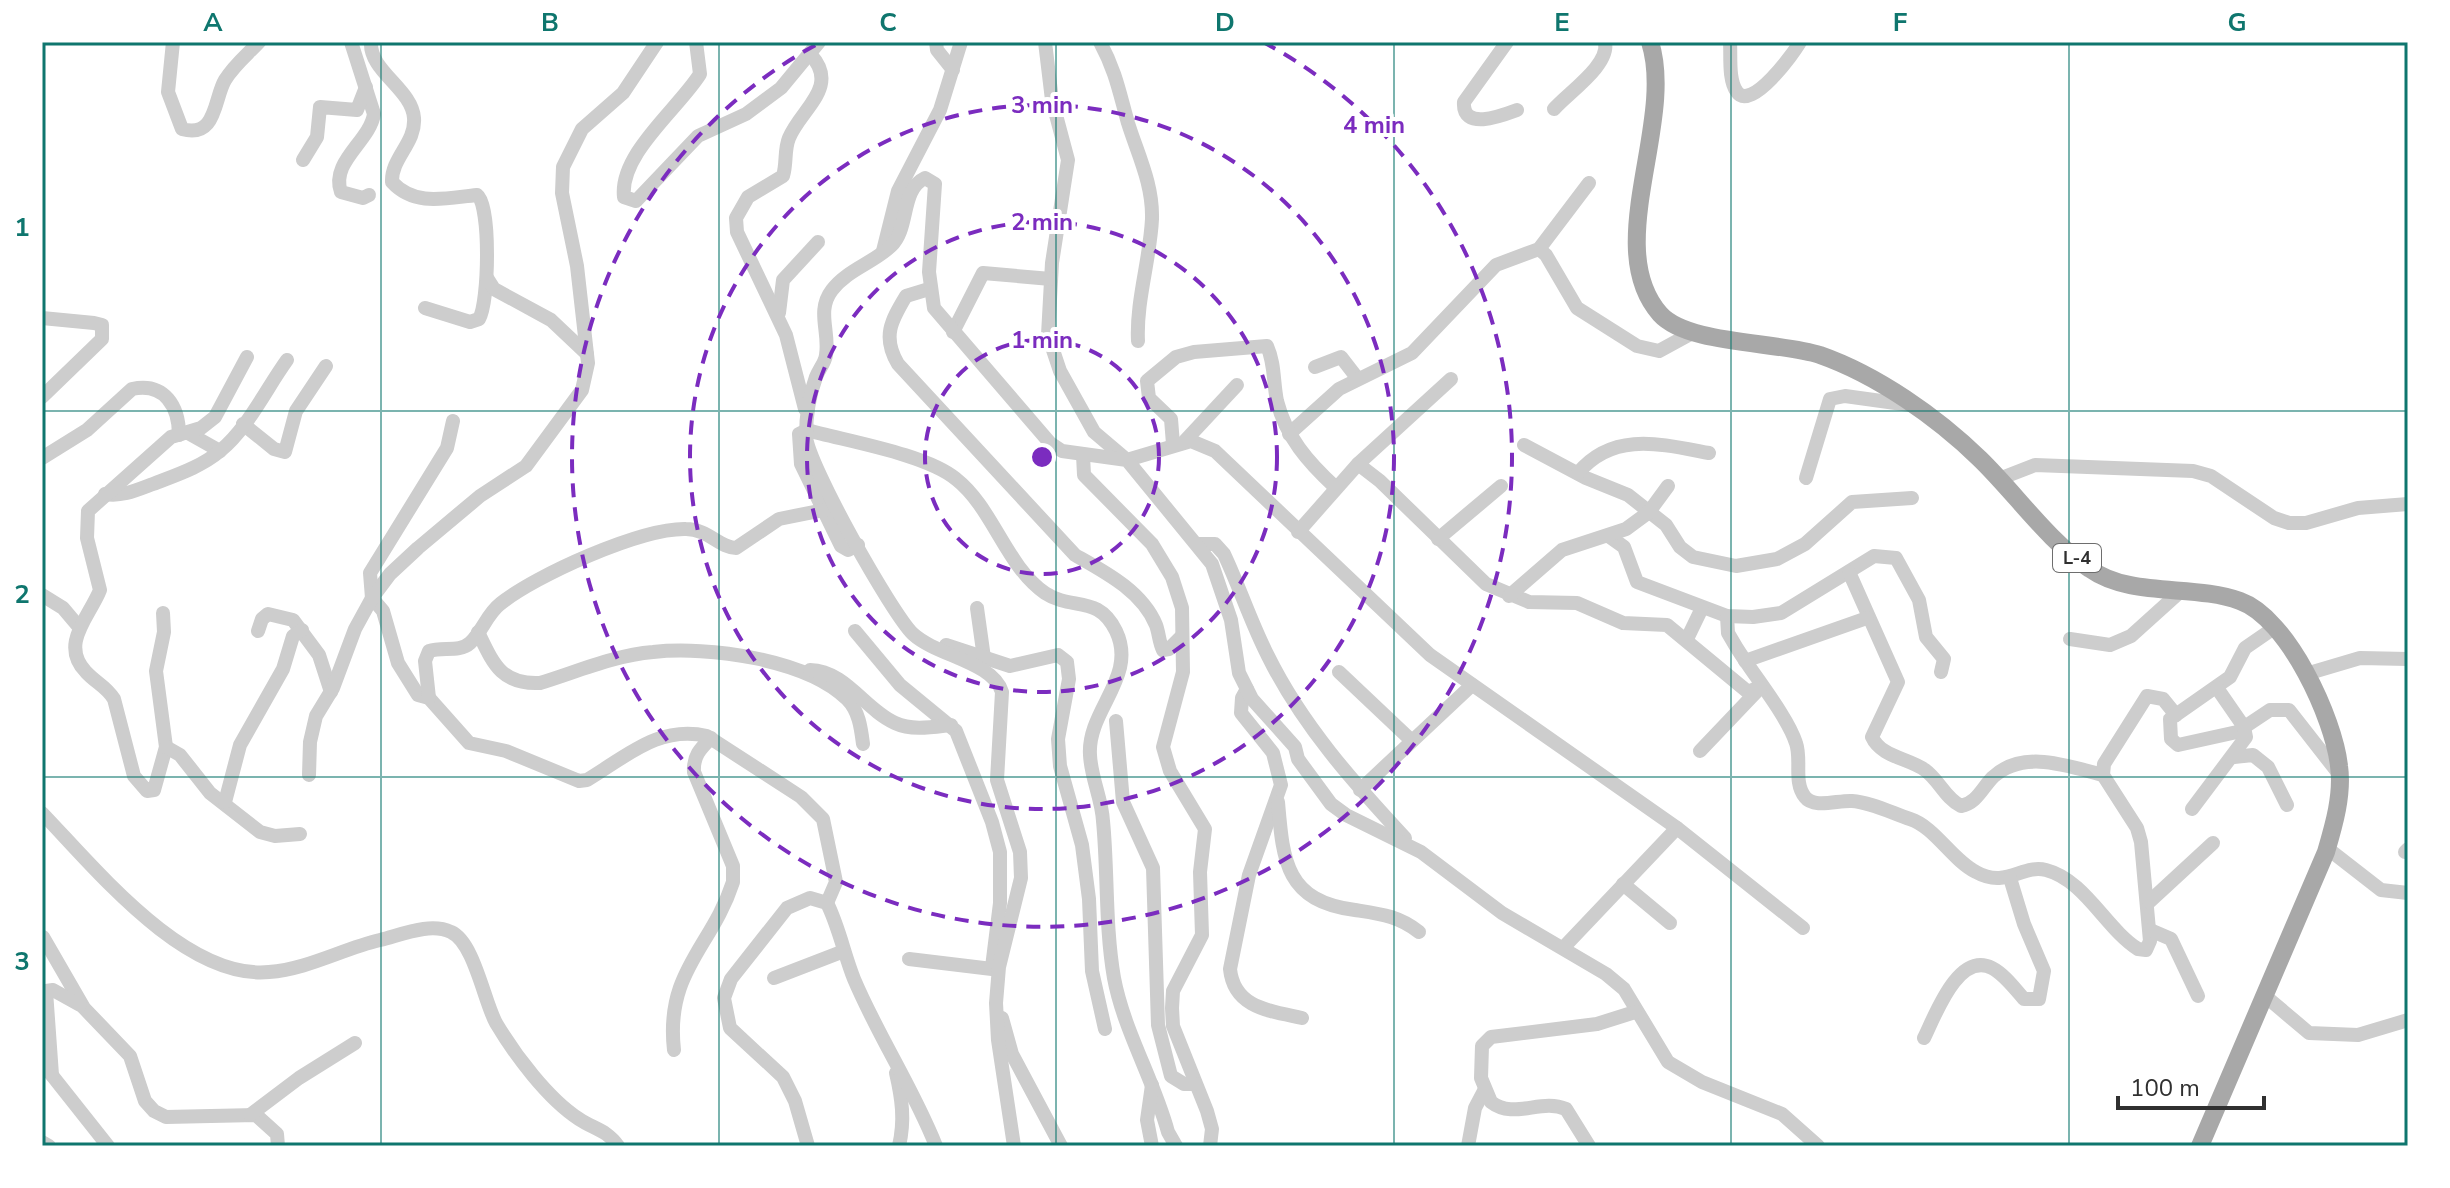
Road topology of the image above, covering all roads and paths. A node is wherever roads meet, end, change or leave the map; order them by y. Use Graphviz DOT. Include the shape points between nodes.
graph roads {
  1 [pos="173,42"];
  2 [pos="259,42"];
  3 [pos="351,42"];
  4 [pos="371,42"];
  5 [pos="657,42"];
  6 [pos="696,42"];
  7 [pos="936,42"];
  8 [pos="961,42"];
  9 [pos="1045,42"];
  10 [pos="1100,42"];
  11 [pos="1507,42"];
  12 [pos="1605,42"];
  13 [pos="1650,42"];
  14 [pos="1730,42"];
  15 [pos="1800,42"];
  16 [pos="815,48"];
  17 [pos="953,70"];
  18 [pos="366,87"];
  19 [pos="1554,109"];
  20 [pos="1517,110"];
  21 [pos="303,160"];
  22 [pos="1589,183"];
  23 [pos="369,195"];
  24 [pos="818,242"];
  25 [pos="1539,249"];
  26 [pos="883,251"];
  27 [pos="487,278"];
  28 [pos="1051,279"];
  29 [pos="929,289"];
  30 [pos="425,308"];
  31 [pos="42,318"];
  32 [pos="779,318"];
  33 [pos="953,332"];
  34 [pos="1692,333"];
  35 [pos="1138,341"];
  36 [pos="587,354"];
  37 [pos="247,357"];
  38 [pos="287,360"];
  39 [pos="326,366"];
  40 [pos="1315,367"];
  41 [pos="1358,379"];
  42 [pos="1451,379"];
  43 [pos="1237,385"];
  44 [pos="42,397"];
  45 [pos="1912,405"];
  46 [pos="806,413"];
  47 [pos="453,421"];
  48 [pos="243,424"];
  49 [pos="807,430"];
  50 [pos="184,434"];
  51 [pos="1289,434"];
  52 [pos="1178,443"];
  53 [pos="1524,445"];
  54 [pos="220,451"];
  55 [pos="1709,453"];
  56 [pos="1083,455"];
  57 [pos="42,458"];
  58 [pos="1127,460"];
  59 [pos="1358,464"];
  60 [pos="1578,473"];
  61 [pos="1806,478"];
  62 [pos="1999,479"];
  63 [pos="1501,486"];
  64 [pos="1668,486"];
  65 [pos="1335,487"];
  66 [pos="105,494"];
  67 [pos="1912,498"];
  68 [pos="2408,504"];
  69 [pos="824,510"];
  70 [pos="1649,512"];
  71 [pos="1298,532"];
  72 [pos="1610,537"];
  73 [pos="1438,539"];
  74 [pos="1197,544"];
  75 [pos="858,545"];
  76 [pos="1849,572"];
  77 [pos="2182,590"];
  78 [pos="42,595"];
  79 [pos="1509,596"];
  80 [pos="372,598"];
  81 [pos="977,608"];
  82 [pos="1702,608"];
  83 [pos="163,613"];
  84 [pos="1727,616"];
  85 [pos="1867,618"];
  86 [pos="79,627"];
  87 [pos="2274,628"];
  88 [pos="302,630"];
  89 [pos="258,631"];
  90 [pos="855,631"];
  91 [pos="478,632"];
  92 [pos="915,635"];
  93 [pos="1182,636"];
  94 [pos="1687,639"];
  95 [pos="2070,639"];
  96 [pos="984,658"];
  97 [pos="2408,659"];
  98 [pos="1745,661"];
  99 [pos="1339,672"];
  100 [pos="1941,672"];
  101 [pos="802,674"];
  102 [pos="2306,674"];
  103 [pos="1472,685"];
  104 [pos="1761,686"];
  105 [pos="2217,688"];
  106 [pos="1247,689"];
  107 [pos="331,692"];
  108 [pos="429,698"];
  109 [pos="2176,715"];
  110 [pos="1116,721"];
  111 [pos="951,725"];
  112 [pos="2244,727"];
  113 [pos="711,738"];
  114 [pos="1412,741"];
  115 [pos="863,744"];
  116 [pos="166,747"];
  117 [pos="1700,751"];
  118 [pos="2234,757"];
  119 [pos="2339,774"];
  120 [pos="309,775"];
  121 [pos="2103,775"];
  122 [pos="1360,790"];
  123 [pos="225,802"];
  124 [pos="1278,802"];
  125 [pos="2287,805"];
  126 [pos="2192,809"];
  127 [pos="42,813"];
  128 [pos="1677,828"];
  129 [pos="300,834"];
  130 [pos="2213,843"];
  131 [pos="1413,848"];
  132 [pos="2327,848"];
  133 [pos="2010,878"];
  134 [pos="1623,884"];
  135 [pos="2408,893"];
  136 [pos="2149,902"];
  137 [pos="827,903"];
  138 [pos="1670,923"];
  139 [pos="1803,928"];
  140 [pos="2150,930"];
  141 [pos="1419,932"];
  142 [pos="43,937"];
  143 [pos="1564,947"];
  144 [pos="844,951"];
  145 [pos="909,959"];
  146 [pos="1092,962"];
  147 [pos="992,969"];
  148 [pos="774,978"];
  149 [pos="1119,994"];
  150 [pos="2264,995"];
  151 [pos="2198,996"];
  152 [pos="996,997"];
  153 [pos="84,1008"];
  154 [pos="1635,1012"];
  155 [pos="1302,1018"];
  156 [pos="2408,1020"];
  157 [pos="1105,1029"];
  158 [pos="1924,1038"];
  159 [pos="355,1043"];
  160 [pos="674,1050"];
  161 [pos="892,1057"];
  162 [pos="42,1062"];
  163 [pos="52,1075"];
  164 [pos="1152,1084"];
  165 [pos="1195,1084"];
  166 [pos="1485,1089"];
  167 [pos="250,1115"];
  168 [pos="42,1142"];
  169 [pos="1208,1144"];
  170 [pos="49,1146"];
  171 [pos="108,1146"];
  172 [pos="278,1146"];
  173 [pos="618,1146"];
  174 [pos="808,1146"];
  175 [pos="899,1146"];
  176 [pos="936,1146"];
  177 [pos="1014,1146"];
  178 [pos="1061,1146"];
  179 [pos="1152,1146"];
  180 [pos="1176,1146"];
  181 [pos="1468,1146"];
  182 [pos="1589,1146"];
  183 [pos="1818,1146"];
  184 [pos="2200,1146"];
  1 -- 2 [label="street" via="168,92 182,129 189,131 209,124 222,84"];
  3 -- 18 [label="street"];
  4 -- 27 [label="street" via="414,117 392,182 420,200 482,198"];
  5 -- 36 [label="street" via="623,93 582,129 563,167 562,193"];
  6 -- 16 [label="street" via="700,74 629,168 623,190 630,201 636,201 698,136 746,114 781,88"];
  7 -- 17 [label="street"];
  8 -- 17 [label="street"];
  9 -- 28 [label="street" via="1052,100 1068,160"];
  10 -- 35 [label="street" via="1119,81 1148,180 1152,217"];
  11 -- 20 [label="street" via="1463,110 1479,119"];
  12 -- 19 [label="street" via="1602,64"];
  13 -- 34 [label="main road, L-4" via="1657,94 1638,241 1640,281 1674,327"];
  14 -- 15 [label="street" via="1732,76 1743,96 1767,83"];
  16 -- 32 [label="street" via="822,84 788,138 783,176 748,197 736,218 741,248"];
  17 -- 26 [label="street" via="940,110 898,191"];
  18 -- 21 [label="street" via="357,110 320,107 317,137"];
  18 -- 23 [label="street" via="373,125 338,182 341,192"];
  22 -- 25 [label="street"];
  24 -- 32 [label="street" via="783,280"];
  25 -- 34 [label="street" via="1577,308 1637,346 1659,351"];
  25 -- 41 [label="street" via="1496,265 1412,353"];
  26 -- 29 [label="street" via="901,231 919,181 931,178 935,191"];
  26 -- 46 [label="street" via="842,280 825,302 827,353"];
  27 -- 30 [label="street" via="479,319 470,322"];
  27 -- 36 [label="street" via="494,289 551,320"];
  28 -- 33 [label="street" via="983,273"];
  28 -- 58 [label="street" via="1048,335 1060,371 1094,432"];
  29 -- 33 [label="street" via="934,308"];
  29 -- 93 [label="street" via="906,296 890,322 888,337 898,364 1075,555 1141,601 1163,650"];
  31 -- 44 [label="street" via="94,323 103,331 102,339"];
  32 -- 46 [label="street"];
  33 -- 56 [label="street" via="1038,432 1062,451"];
  34 -- 45 [label="main road, L-4" via="1819,355"];
  36 -- 80 [label="street" via="582,390 526,466 418,548"];
  37 -- 50 [label="street" via="215,417"];
  38 -- 48 [label="street"];
  39 -- 48 [label="street" via="296,411 285,452"];
  40 -- 41 [label="street" via="1341,357"];
  41 -- 51 [label="street" via="1339,389"];
  42 -- 59 [label="street"];
  43 -- 52 [label="street"];
  45 -- 61 [label="street" via="1845,396 1830,399"];
  45 -- 62 [label="main road, L-4"];
  46 -- 49 [label="street"];
  47 -- 80 [label="street" via="447,448 370,573"];
  48 -- 54 [label="street"];
  49 -- 69 [label="street" via="799,434 801,464"];
  49 -- 75 [label="street" via="812,457"];
  49 -- 149 [label="street" via="930,464 957,479 1034,584 1056,598 1102,611 1116,630 1123,654 1119,677 1089,737 1103,816"];
  50 -- 54 [label="street"];
  50 -- 57 [label="street" via="178,412 165,395 142,387 132,389 87,430"];
  50 -- 66 [label="street" via="171,437"];
  51 -- 52 [label="street" via="1276,398 1274,362 1267,346 1256,345 1176,357 1147,381 1149,398 1171,419"];
  51 -- 65 [label="street"];
  52 -- 58 [label="street"];
  52 -- 71 [label="street" via="1191,441 1215,451"];
  53 -- 60 [label="street"];
  54 -- 66 [label="street" via="133,492"];
  55 -- 60 [label="street" via="1652,443 1618,445 1589,460"];
  56 -- 58 [label="street"];
  56 -- 93 [label="street" via="1084,475 1092,487 1152,544 1172,577 1182,608"];
  58 -- 74 [label="street"];
  59 -- 65 [label="street"];
  59 -- 73 [label="street"];
  60 -- 70 [label="street" via="1628,495"];
  62 -- 68 [label="street" via="2035,465 2193,471 2211,476 2289,523"];
  62 -- 77 [label="main road, L-4" via="2091,570 2129,584"];
  63 -- 73 [label="street"];
  64 -- 70 [label="street"];
  65 -- 71 [label="street"];
  66 -- 86 [label="street" via="88,511 87,538 100,590"];
  67 -- 70 [label="street" via="1852,502 1805,544 1777,559 1750,565 1693,557"];
  69 -- 75 [label="street" via="841,546 848,550"];
  69 -- 91 [label="street" via="779,519 736,548 702,530 651,532 562,568 499,604"];
  70 -- 72 [label="street"];
  71 -- 103 [label="street" via="1430,655"];
  72 -- 79 [label="street" via="1562,550"];
  72 -- 82 [label="street" via="1624,547 1637,582"];
  73 -- 79 [label="street" via="1486,584"];
  74 -- 106 [label="street" via="1223,589 1239,673"];
  74 -- 122 [label="street" via="1215,544 1224,554 1268,656"];
  75 -- 92 [label="street" via="900,621"];
  76 -- 84 [label="street" via="1781,613"];
  76 -- 85 [label="street"];
  76 -- 100 [label="street" via="1874,556 1896,558 1919,600 1926,637 1944,659"];
  77 -- 87 [label="main road, L-4" via="2243,602"];
  77 -- 95 [label="street" via="2131,636 2110,645"];
  78 -- 86 [label="street"];
  79 -- 94 [label="street" via="1577,603 1623,623 1667,625"];
  80 -- 107 [label="street"];
  80 -- 108 [label="street" via="383,611 398,663 418,695"];
  81 -- 96 [label="street"];
  82 -- 84 [label="street"];
  82 -- 94 [label="street"];
  83 -- 116 [label="street" via="156,671"];
  84 -- 98 [label="street" via="1728,633"];
  85 -- 98 [label="street"];
  85 -- 121 [label="street" via="1898,682 1872,737 1876,746 1926,771 1951,801 1970,804 1994,776 2018,763"];
  86 -- 116 [label="street" via="77,655 85,671 114,699 140,788 154,790"];
  87 -- 102 [label="main road, L-4"];
  87 -- 105 [label="street" via="2245,648 2230,677"];
  88 -- 89 [label="street" via="293,620 268,614"];
  88 -- 107 [label="street" via="319,655"];
  88 -- 123 [label="street" via="293,636 283,669 240,745"];
  90 -- 111 [label="street" via="900,685"];
  91 -- 101 [label="street" via="490,658 507,678 521,684 652,652 736,654"];
  91 -- 108 [label="street" via="461,648 429,651"];
  92 -- 96 [label="street"];
  92 -- 152 [label="street" via="934,650 985,671 1002,692 997,780 1020,852 1021,878"];
  93 -- 165 [label="street" via="1183,672 1163,747 1170,771 1205,829 1202,935 1173,991 1173,1026"];
  94 -- 104 [label="street" via="1748,692"];
  96 -- 146 [label="street" via="1010,666 1058,655 1067,662 1060,766 1082,845"];
  97 -- 102 [label="street" via="2360,658"];
  98 -- 104 [label="street"];
  99 -- 114 [label="street"];
  101 -- 111 [label="street" via="813,669 834,678 898,725"];
  101 -- 115 [label="street" via="847,699 859,718"];
  102 -- 119 [label="main road, L-4" via="2329,723"];
  103 -- 114 [label="street"];
  103 -- 128 [label="street"];
  104 -- 117 [label="street"];
  104 -- 133 [label="street" via="1796,741 1805,798 1814,803 1853,801 1914,820 1976,873"];
  105 -- 109 [label="street"];
  105 -- 112 [label="street"];
  106 -- 124 [label="street" via="1241,713 1273,753 1280,770"];
  106 -- 131 [label="street" via="1295,747 1331,804"];
  107 -- 120 [label="street" via="316,716"];
  108 -- 113 [label="street" via="469,743 506,751 579,781 665,734 691,732"];
  109 -- 112 [label="street" via="2168,732 2178,745"];
  109 -- 121 [label="street" via="2157,695 2141,701 2104,764"];
  110 -- 165 [label="street" via="1123,802 1153,868 1158,1025 1171,1076"];
  111 -- 147 [label="street" via="1000,852"];
  112 -- 118 [label="street" via="2246,737"];
  112 -- 119 [label="street" via="2270,710 2289,710"];
  113 -- 137 [label="street" via="801,797 823,819 836,882"];
  113 -- 160 [label="street" via="699,750 694,772 733,866 733,882 682,976 675,998"];
  114 -- 122 [label="street"];
  116 -- 123 [label="street"];
  118 -- 125 [label="street" via="2253,755 2268,767"];
  118 -- 126 [label="street"];
  119 -- 132 [label="main road, L-4" via="2337,814"];
  121 -- 136 [label="street" via="2137,828"];
  122 -- 131 [label="street"];
  123 -- 129 [label="street" via="260,832"];
  124 -- 141 [label="street" via="1282,846 1301,890 1318,900 1403,920"];
  124 -- 155 [label="street" via="1249,875 1231,983 1251,1006"];
  127 -- 173 [label="street" via="150,924 234,970 294,969 362,944 435,927 452,932 468,951 495,1020 522,1061 579,1119 603,1129"];
  128 -- 134 [label="street"];
  128 -- 139 [label="street"];
  130 -- 136 [label="street"];
  131 -- 143 [label="street" via="1502,913"];
  132 -- 135 [label="street" via="2381,890"];
  132 -- 150 [label="main road, L-4"];
  133 -- 140 [label="street" via="2048,870 2069,883 2138,949 2146,950"];
  133 -- 158 [label="street" via="2044,971 2039,999 2024,999 1996,970 1977,966 1963,972 1948,990"];
  134 -- 138 [label="street"];
  134 -- 143 [label="street"];
  136 -- 140 [label="street"];
  137 -- 144 [label="street"];
  137 -- 174 [label="street" via="810,898 787,908 731,979 724,998 730,1028 783,1077"];
  140 -- 151 [label="street" via="2171,939"];
  142 -- 153 [label="street"];
  143 -- 154 [label="street" via="1616,981"];
  144 -- 148 [label="street"];
  144 -- 161 [label="street"];
  145 -- 147 [label="street"];
  146 -- 149 [label="street"];
  146 -- 157 [label="street"];
  147 -- 152 [label="street"];
  149 -- 164 [label="street"];
  150 -- 156 [label="street" via="2309,1033 2358,1035"];
  150 -- 184 [label="main road, L-4"];
  152 -- 177 [label="street"];
  152 -- 178 [label="street" via="1012,1054"];
  153 -- 163 [label="street" via="46,991"];
  153 -- 167 [label="street" via="130,1056 145,1101 154,1111 166,1117"];
  154 -- 166 [label="street" via="1597,1024 1491,1037 1482,1046 1479,1061"];
  154 -- 183 [label="street" via="1668,1062 1702,1082 1782,1114"];
  159 -- 167 [label="street"];
  161 -- 175 [label="street" via="902,1100"];
  161 -- 176 [label="street"];
  162 -- 163 [label="street"];
  163 -- 171 [label="street"];
  164 -- 179 [label="street" via="1147,1120"];
  164 -- 180 [label="street"];
  165 -- 169 [label="street" via="1207,1111"];
  166 -- 181 [label="street" via="1475,1108"];
  166 -- 182 [label="street" via="1491,1102 1504,1109 1549,1104 1566,1109"];
  167 -- 172 [label="street" via="268,1122"];
  168 -- 170 [label="street"];
}
